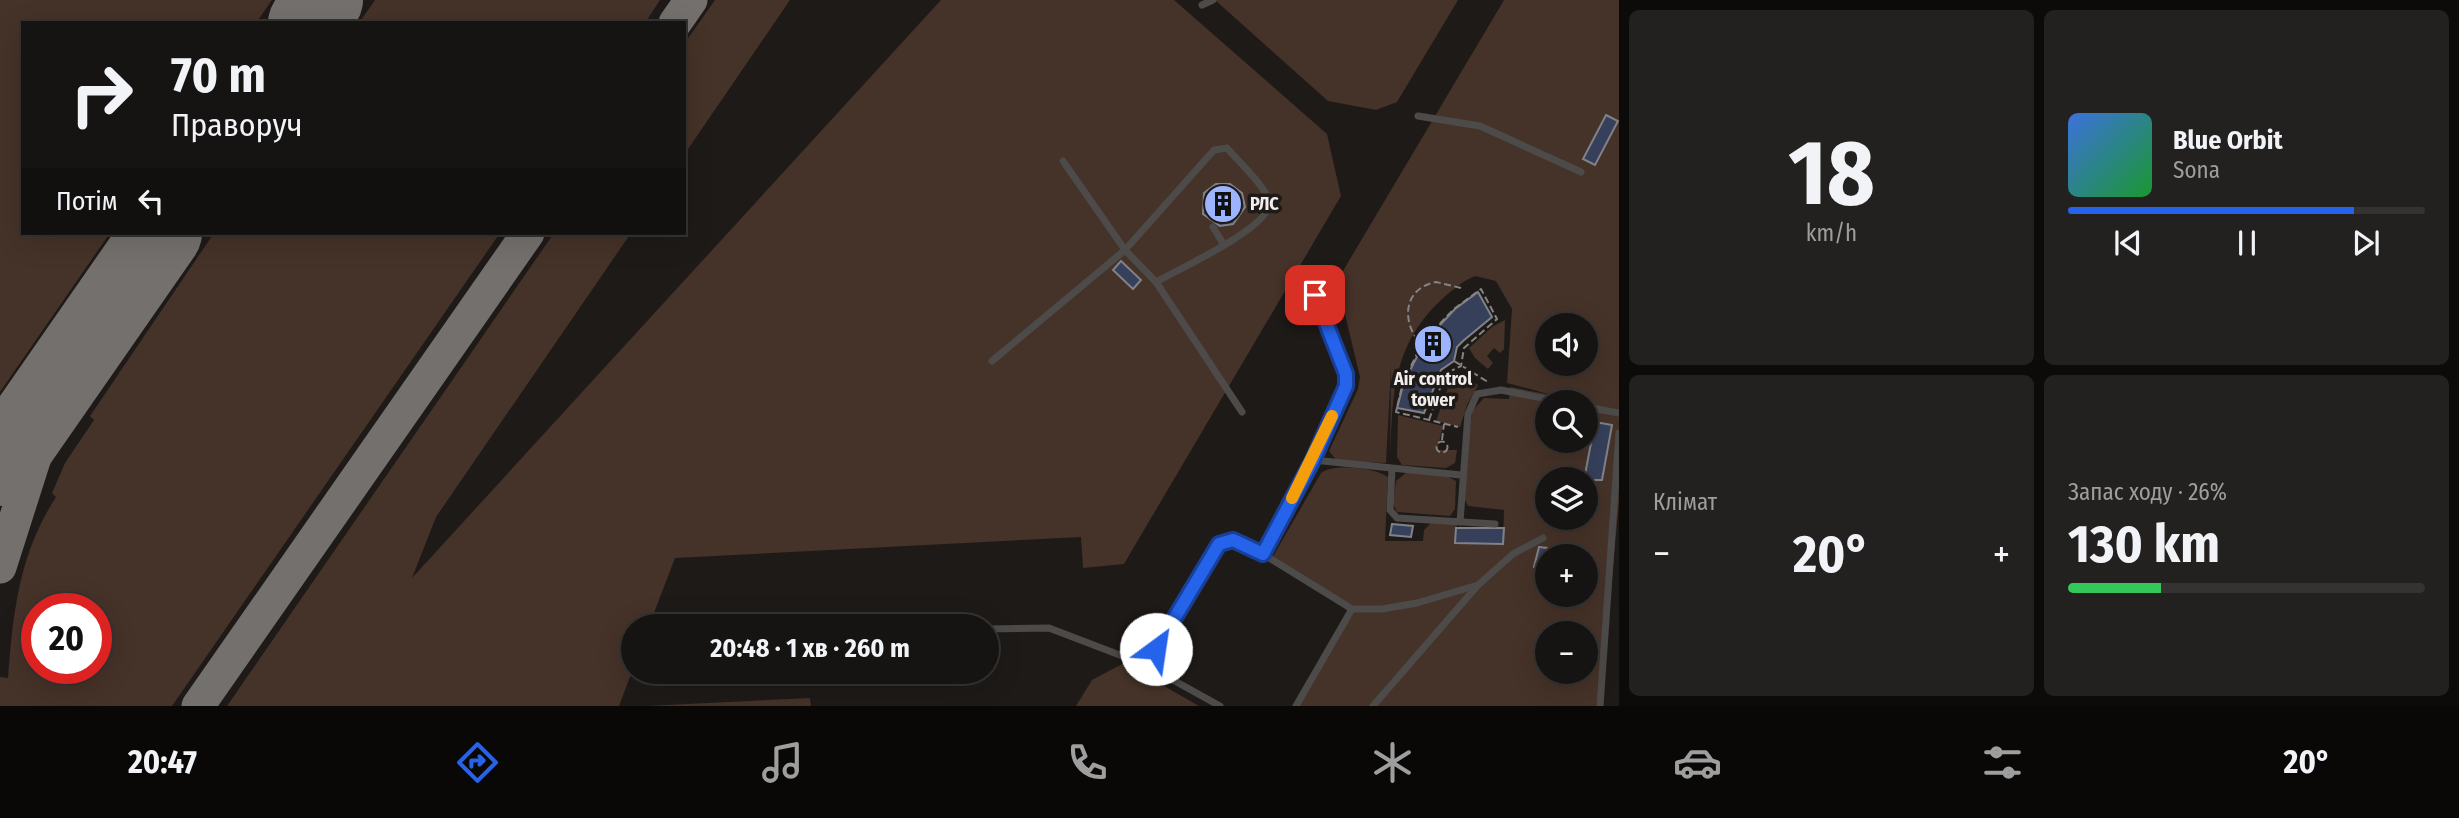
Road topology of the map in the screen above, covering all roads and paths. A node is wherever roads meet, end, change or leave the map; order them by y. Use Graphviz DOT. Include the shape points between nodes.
graph roads {
  1 [pos="1213,0"];
  2 [pos="1202,5"];
  3 [pos="1418,116"];
  4 [pos="1063,161"];
  5 [pos="1581,172"];
  6 [pos="1213,227"];
  7 [pos="1223,245"];
  8 [pos="1125,250"];
  9 [pos="1156,282"];
  10 [pos="1461,288"];
  11 [pos="1315,295"];
  12 [pos="1418,341"];
  13 [pos="992,361"];
  14 [pos="1454,361"];
  15 [pos="1461,366"];
  16 [pos="1501,390"];
  17 [pos="1535,397"];
  18 [pos="1598,409"];
  19 [pos="1242,412"];
  20 [pos="1619,413"];
  21 [pos="1429,420"];
  22 [pos="1444,424"];
  23 [pos="1466,429"];
  24 [pos="1619,433"];
  25 [pos="1442,441"];
  26 [pos="1313,460"];
  27 [pos="1392,469"];
  28 [pos="1461,475"];
  29 [pos="1460,522"];
  30 [pos="1494,524"];
  31 [pos="1543,538"];
  32 [pos="1263,554"];
  33 [pos="1478,585"];
  34 [pos="1352,609"];
  35 [pos="999,629"];
  36 [pos="1146,665"];
  37 [pos="1220,706"];
  38 [pos="1296,706"];
  39 [pos="1373,706"];
  40 [pos="1600,706"];
  1 -- 2 [label="lane"];
  3 -- 5 [label="lane" via="1480,126"];
  4 -- 8 [label="lane"];
  6 -- 7 [label="lane"];
  7 -- 8 [label="lane" via="1262,218 1269,202 1227,148 1220,147"];
  7 -- 9 [label="lane"];
  8 -- 9 [label="lane"];
  8 -- 13 [label="lane"];
  9 -- 19 [label="lane"];
  10 -- 12 [label="path" via="1436,282 1416,292 1407,317"];
  11 -- 26 [label="lane" via="1346,374 1346,386"];
  12 -- 15 [label="path" via="1423,332 1428,336 1481,289 1497,319 1464,348"];
  12 -- 21 [label="path" via="1422,344 1403,382 1396,412"];
  14 -- 15 [label="path"];
  15 -- 16 [label="path"];
  15 -- 21 [label="path" via="1445,374"];
  16 -- 17 [label="lane"];
  16 -- 23 [label="lane" via="1477,394"];
  18 -- 20 [label="lane"];
  21 -- 22 [label="path"];
  22 -- 23 [label="path"];
  22 -- 25 [label="path"];
  23 -- 28 [label="lane"];
  24 -- 40 [label="lane"];
  26 -- 27 [label="lane"];
  26 -- 32 [label="lane"];
  27 -- 28 [label="lane"];
  27 -- 29 [label="lane" via="1390,510 1394,516"];
  28 -- 29 [label="lane"];
  29 -- 30 [label="lane"];
  31 -- 33 [label="lane" via="1513,554"];
  32 -- 34 [label="lane"];
  32 -- 36 [label="lane" via="1233,540 1219,544"];
  33 -- 34 [label="lane" via="1417,603"];
  33 -- 39 [label="lane"];
  34 -- 38 [label="lane"];
  35 -- 36 [label="lane" via="1049,628"];
  36 -- 37 [label="lane"];
}
